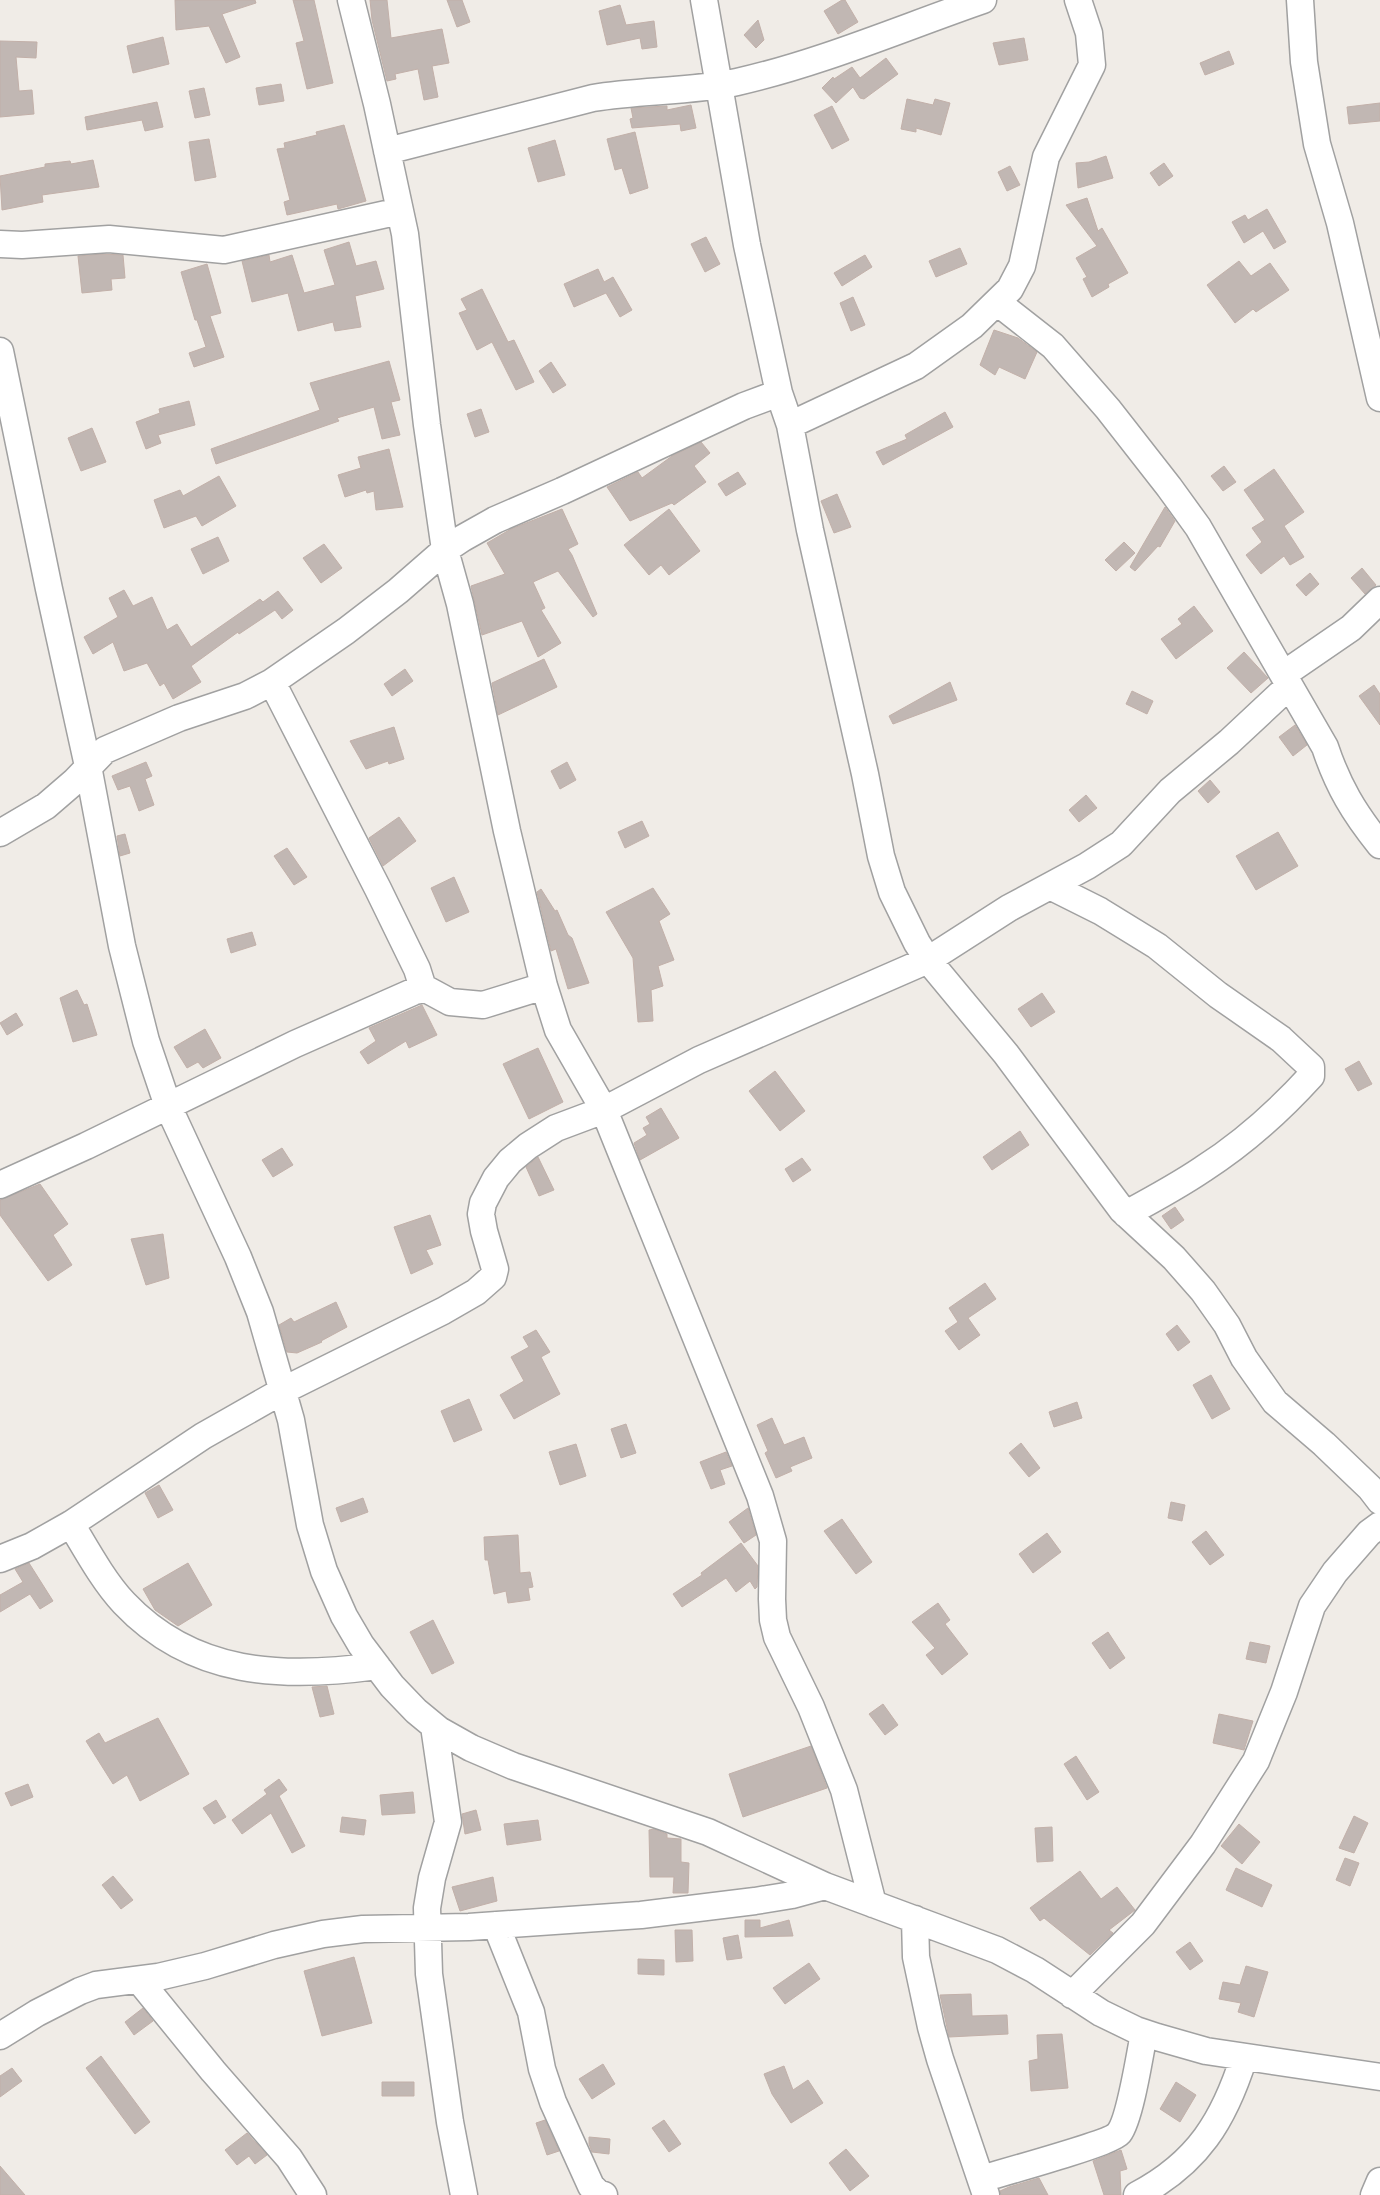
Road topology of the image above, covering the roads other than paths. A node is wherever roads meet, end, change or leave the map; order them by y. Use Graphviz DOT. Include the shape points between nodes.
graph roads {
  1 [pos="351,0"];
  2 [pos="704,0"];
  3 [pos="983,0"];
  4 [pos="1078,0"];
  5 [pos="1300,0"];
  6 [pos="721,86"];
  7 [pos="387,151"];
  8 [pos="400,211"];
  9 [pos="0,244"];
  10 [pos="998,302"];
  11 [pos="0,351"];
  12 [pos="779,393"];
  13 [pos="1380,398"];
  14 [pos="790,425"];
  15 [pos="445,550"];
  16 [pos="1380,600"];
  17 [pos="1287,680"];
  18 [pos="272,682"];
  19 [pos="88,766"];
  20 [pos="0,833"];
  21 [pos="1380,845"];
  22 [pos="1050,886"];
  23 [pos="928,960"];
  24 [pos="544,986"];
  25 [pos="424,988"];
  26 [pos="168,1106"];
  27 [pos="604,1110"];
  28 [pos="0,1184"];
  29 [pos="1126,1214"];
  30 [pos="284,1390"];
  31 [pos="1380,1501"];
  32 [pos="71,1524"];
  33 [pos="1380,1525"];
  34 [pos="0,1559"];
  35 [pos="377,1666"];
  36 [pos="434,1726"];
  37 [pos="825,1886"];
  38 [pos="873,1904"];
  39 [pos="915,1919"];
  40 [pos="496,1925"];
  41 [pos="428,1929"];
  42 [pos="139,1980"];
  43 [pos="1072,1995"];
  44 [pos="2,2030"];
  45 [pos="1144,2033"];
  46 [pos="1244,2057"];
  47 [pos="1380,2077"];
  48 [pos="1380,2181"];
  49 [pos="983,2187"];
  50 [pos="313,2195"];
  51 [pos="464,2195"];
  52 [pos="604,2195"];
  53 [pos="1137,2195"];
  54 [pos="1374,2195"];
  1 -- 7 [label="street"];
  2 -- 6 [label="street"];
  3 -- 6 [label="street" via="816,60"];
  4 -- 10 [label="street" via="1089,33 1092,65 1046,157 1022,266 1010,289"];
  5 -- 13 [label="street" via="1304,62 1316,144 1340,223"];
  6 -- 7 [label="street" via="593,98"];
  6 -- 12 [label="street" via="747,245"];
  7 -- 8 [label="street"];
  8 -- 9 [label="street" via="224,250 109,239"];
  8 -- 15 [label="street"];
  10 -- 14 [label="street" via="972,326 916,366"];
  10 -- 17 [label="street" via="1054,346 1163,479 1198,527"];
  11 -- 19 [label="street"];
  12 -- 14 [label="street"];
  12 -- 15 [label="street" via="495,520"];
  14 -- 23 [label="street" via="881,856 892,892"];
  15 -- 18 [label="street" via="398,592"];
  15 -- 24 [label="street" via="460,604 507,831"];
  16 -- 17 [label="street"];
  17 -- 21 [label="street" via="1325,748 1348,803"];
  17 -- 22 [label="street" via="1229,742 1170,790 1122,844"];
  18 -- 19 [label="street" via="245,696 122,741 105,750"];
  18 -- 25 [label="street" via="378,889"];
  19 -- 20 [label="street" via="46,806"];
  19 -- 26 [label="street" via="122,946 146,1041"];
  22 -- 23 [label="street" via="995,916"];
  22 -- 29 [label="street" via="1100,911 1157,946 1218,995 1281,1038 1311,1067 1312,1076 1232,1147 1204,1169"];
  23 -- 27 [label="street" via="698,1060"];
  23 -- 29 [label="street" via="1006,1054"];
  24 -- 25 [label="street" via="482,1005 450,1002"];
  24 -- 27 [label="street" via="558,1030"];
  25 -- 26 [label="street" via="295,1044"];
  26 -- 28 [label="street"];
  26 -- 30 [label="street" via="260,1312"];
  27 -- 30 [label="street" via="556,1128 510,1161 496,1178 483,1203 482,1214 495,1269 487,1284 443,1311"];
  27 -- 38 [label="street" via="760,1496 773,1541 772,1599 777,1637 811,1707 844,1790"];
  29 -- 31 [label="street" via="1174,1258 1203,1291 1274,1402 1330,1450"];
  30 -- 32 [label="street" via="204,1436"];
  30 -- 35 [label="street" via="310,1525 324,1571 344,1616"];
  32 -- 34 [label="street"];
  32 -- 35 [label="street" via="123,1602 155,1632 191,1653 233,1667 265,1672"];
  33 -- 43 [label="street" via="1335,1572 1312,1606 1284,1692 1256,1761 1203,1844 1143,1924"];
  35 -- 36 [label="street" via="392,1686"];
  36 -- 37 [label="street" via="494,1759 708,1832"];
  36 -- 41 [label="street" via="448,1822 432,1878 427,1908"];
  37 -- 38 [label="street"];
  37 -- 40 [label="street" via="726,1906"];
  38 -- 39 [label="street"];
  39 -- 43 [label="street" via="997,1950"];
  39 -- 49 [label="street" via="916,1957 931,2027"];
  40 -- 41 [label="street"];
  40 -- 52 [label="street" via="531,2012 542,2069 553,2102 591,2186"];
  41 -- 42 [label="street" via="363,1929 323,1934"];
  41 -- 51 [label="street" via="433,2011"];
  42 -- 44 [label="street" via="96,1985"];
  42 -- 50 [label="street" via="289,2158"];
  43 -- 45 [label="street"];
  45 -- 46 [label="street" via="1199,2049"];
  45 -- 49 [label="street" via="1124,2122 1118,2135"];
  46 -- 47 [label="street"];
  46 -- 53 [label="street" via="1233,2091 1206,2140 1170,2175"];
  48 -- 54 [label="street"];
}
